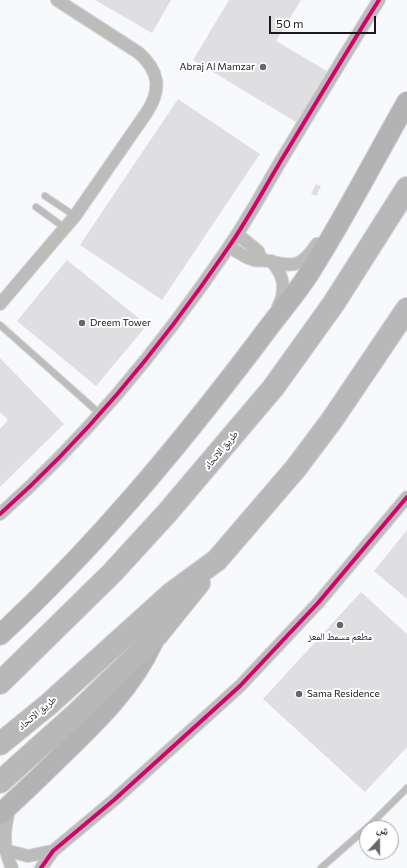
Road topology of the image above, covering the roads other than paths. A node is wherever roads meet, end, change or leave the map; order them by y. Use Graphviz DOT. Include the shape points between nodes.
graph roads {
  1 [pos="57,0"];
  2 [pos="379,0"];
  3 [pos="407,102"];
  4 [pos="406,189"];
  5 [pos="45,196"];
  6 [pos="36,208"];
  7 [pos="75,216"];
  8 [pos="340,222"];
  9 [pos="65,228"];
  10 [pos="237,234"];
  11 [pos="229,247"];
  12 [pos="267,260"];
  13 [pos="0,304"];
  14 [pos="407,309"];
  15 [pos="407,317"];
  16 [pos="0,325"];
  17 [pos="391,335"];
  18 [pos="258,341"];
  19 [pos="99,413"];
  20 [pos="407,497"];
  21 [pos="0,514"];
  22 [pos="217,560"];
  23 [pos="56,628"];
  24 [pos="0,635"];
  25 [pos="157,635"];
  26 [pos="0,663"];
  27 [pos="0,683"];
  28 [pos="0,744"];
  29 [pos="0,782"];
  30 [pos="407,788"];
  31 [pos="5,810"];
  32 [pos="5,850"];
  33 [pos="53,851"];
  34 [pos="12,868"];
  35 [pos="41,868"];
  36 [pos="322,868"];
  1 -- 7 [label="street" via="139,53 149,62 155,74 157,87 154,100 147,112"];
  2 -- 10 [label="street"];
  3 -- 8 [label="main road"];
  4 -- 23 [label="highway, طريق الاتحاد" via="334,303 273,388 167,513 112,573"];
  5 -- 7 [label="lane"];
  6 -- 9 [label="lane"];
  7 -- 9 [label="street"];
  8 -- 12 [label="street" via="302,261 292,265 281,265"];
  8 -- 18 [label="main road" via="293,297"];
  9 -- 13 [label="street"];
  10 -- 11 [label="street"];
  10 -- 12 [label="street"];
  11 -- 12 [label="street" via="252,259"];
  11 -- 19 [label="street" via="167,332"];
  12 -- 18 [label="street" via="278,270 283,279 284,289 282,299"];
  14 -- 17 [label="highway, طريق الاتحاد"];
  15 -- 17 [label="highway"];
  16 -- 19 [label="lane"];
  17 -- 22 [label="highway, طريق الاتحاد" via="296,468"];
  18 -- 24 [label="main road" via="173,451 113,521"];
  19 -- 21 [label="street"];
  20 -- 33 [label="street" via="318,603 240,686"];
  22 -- 25 [label="highway"];
  22 -- 28 [label="highway, طريق الاتحاد" via="172,593 49,704"];
  23 -- 26 [label="highway"];
  23 -- 27 [label="highway, طريق الاتحاد"];
  25 -- 29 [label="highway" via="75,715"];
  25 -- 31 [label="main road" via="141,666 112,706"];
  30 -- 36 [label="lane"];
  31 -- 32 [label="street"];
  32 -- 33 [label="street" via="28,856"];
  32 -- 34 [label="street"];
  33 -- 35 [label="street"];
}
